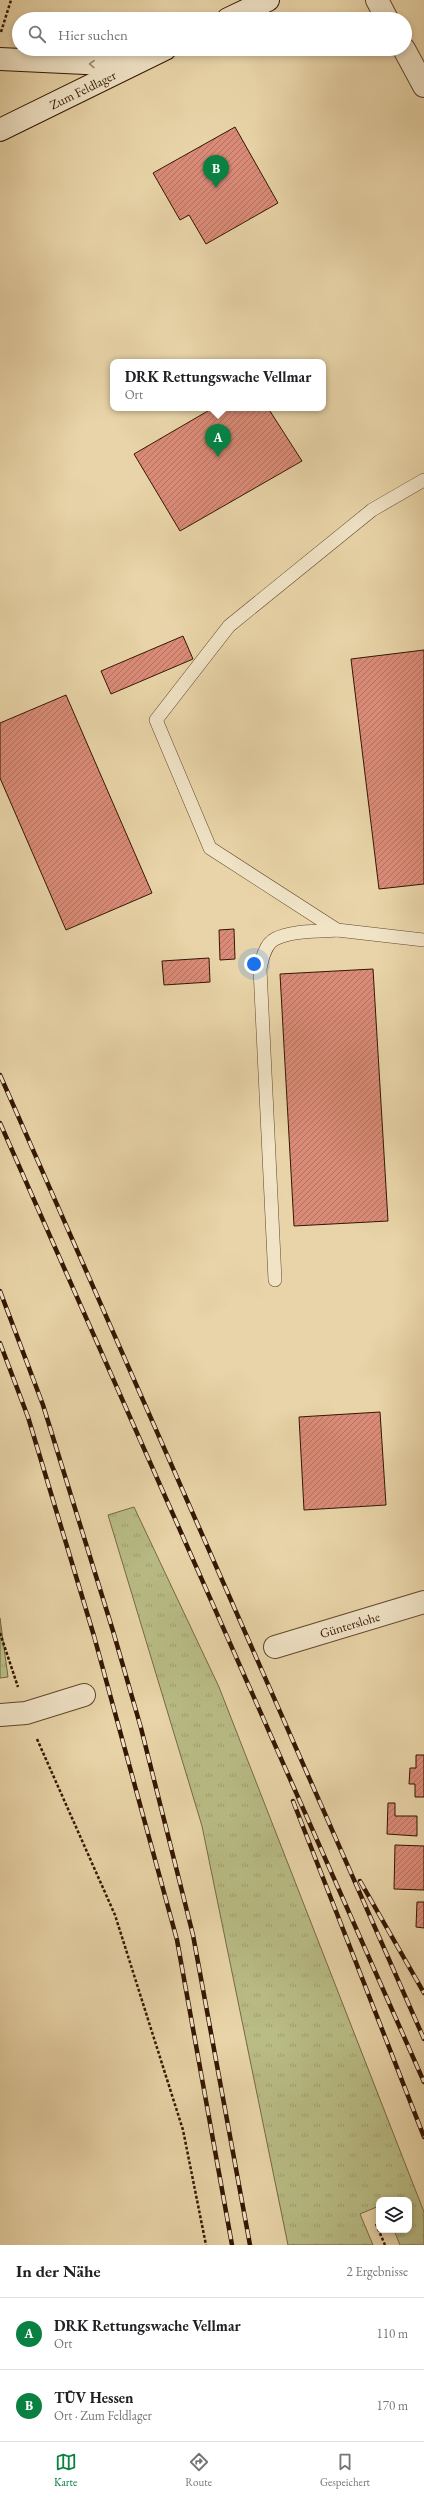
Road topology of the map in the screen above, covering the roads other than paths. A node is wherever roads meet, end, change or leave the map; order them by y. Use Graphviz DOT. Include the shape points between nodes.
graph roads {
  1 [pos="268,0"];
  2 [pos="377,0"];
  3 [pos="243,12"];
  4 [pos="383,12"];
  5 [pos="151,56"];
  6 [pos="408,56"];
  7 [pos="0,60"];
  8 [pos="131,66"];
  9 [pos="424,86"];
  10 [pos="0,130"];
  11 [pos="424,480"];
  12 [pos="337,930"];
  13 [pos="424,940"];
  14 [pos="275,1280"];
  15 [pos="424,1602"];
  16 [pos="274,1647"];
  17 [pos="84,1695"];
  18 [pos="0,1715"];
  1 -- 3 [label="street"];
  2 -- 4 [label="street"];
  5 -- 8 [label="street, Zum Feldlager"];
  6 -- 9 [label="street"];
  8 -- 7 [label="street, one-way"];
  8 -- 10 [label="street, Zum Feldlager"];
  11 -- 12 [label="lane" via="372,510 229,626 156,720 210,848"];
  12 -- 13 [label="lane"];
  12 -- 14 [label="lane" via="293,934 274,939 263,954 260,969"];
  15 -- 16 [label="street, Günterslohe"];
  17 -- 18 [label="street" via="26,1713"];
}
